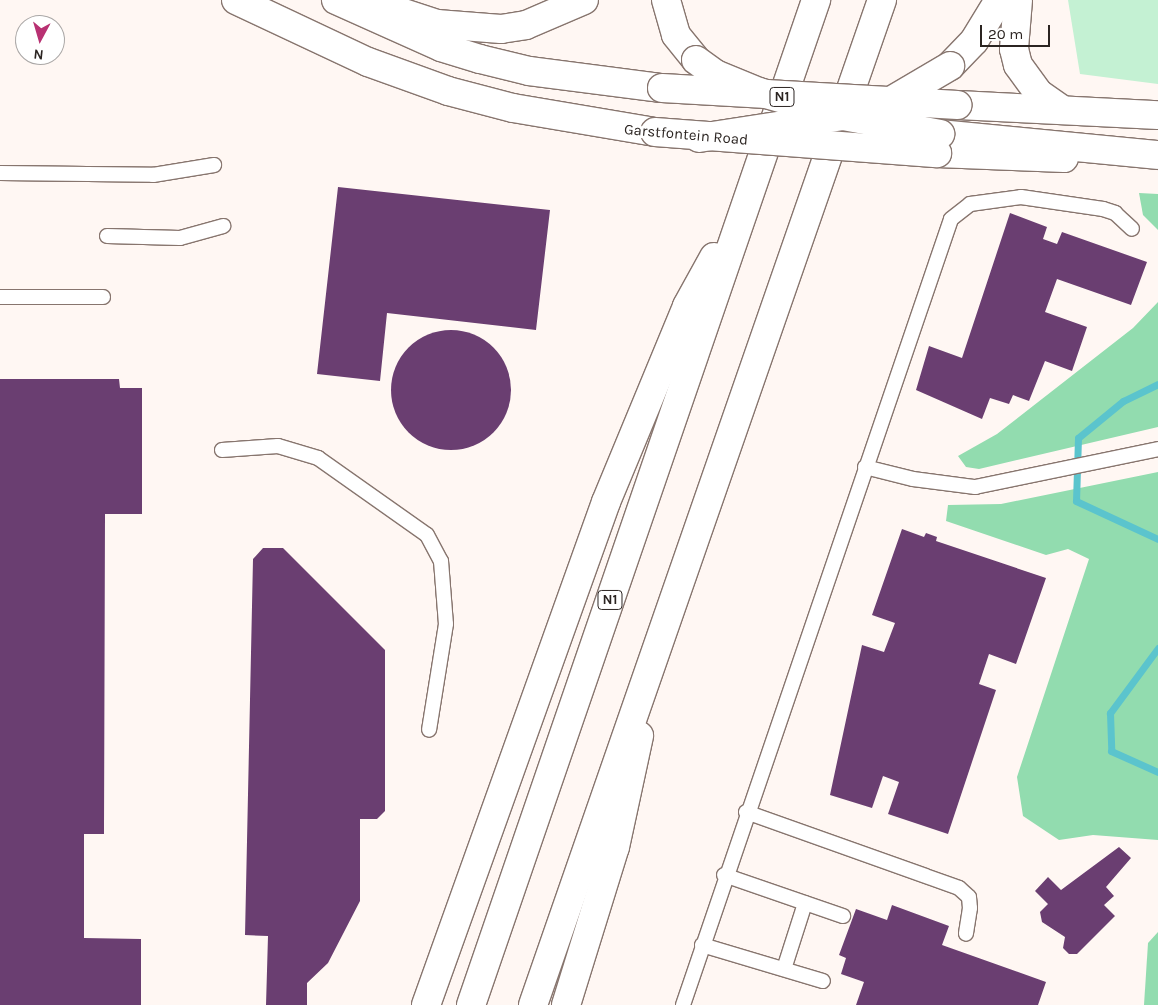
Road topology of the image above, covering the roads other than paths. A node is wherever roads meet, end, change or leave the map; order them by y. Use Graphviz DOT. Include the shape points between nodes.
graph roads {
  1 [pos="236,0"];
  2 [pos="336,0"];
  3 [pos="364,0"];
  4 [pos="584,0"];
  5 [pos="666,0"];
  6 [pos="816,0"];
  7 [pos="882,0"];
  8 [pos="999,0"];
  9 [pos="1018,0"];
  10 [pos="759,92"];
  11 [pos="889,102"];
  12 [pos="1061,109"];
  13 [pos="1158,115"];
  14 [pos="843,116"];
  15 [pos="699,138"];
  16 [pos="938,143"];
  17 [pos="1158,156"];
  18 [pos="1158,161"];
  19 [pos="214,165"];
  20 [pos="0,172"];
  21 [pos="749,194"];
  22 [pos="223,226"];
  23 [pos="1132,229"];
  24 [pos="107,236"];
  25 [pos="0,297"];
  26 [pos="103,297"];
  27 [pos="1158,449"];
  28 [pos="222,450"];
  29 [pos="865,467"];
  30 [pos="652,661"];
  31 [pos="429,730"];
  32 [pos="746,812"];
  33 [pos="724,875"];
  34 [pos="805,903"];
  35 [pos="843,916"];
  36 [pos="966,934"];
  37 [pos="702,945"];
  38 [pos="784,969"];
  39 [pos="823,981"];
  40 [pos="685,1004"];
  41 [pos="426,1005"];
  42 [pos="471,1005"];
  43 [pos="532,1005"];
  44 [pos="566,1005"];
  1 -- 15 [label="main road, Garstfontein Road, bridge" via="368,62 448,91 513,108"];
  2 -- 10 [label="main road, bridge" via="440,47 529,71 662,88"];
  3 -- 4 [label="main road" via="436,24 491,29 526,25"];
  5 -- 10 [label="main road, bridge" via="676,35 696,60 716,74"];
  6 -- 21 [label="main road, N1"];
  7 -- 30 [label="main road"];
  8 -- 11 [label="main road, bridge" via="974,41 950,66"];
  9 -- 12 [label="main road" via="1014,49 1018,65 1038,93"];
  10 -- 11 [label="main road, bridge"];
  10 -- 14 [label="main road, bridge"];
  11 -- 12 [label="main road, bridge"];
  11 -- 14 [label="main road, bridge"];
  12 -- 13 [label="main road"];
  14 -- 15 [label="main road, bridge"];
  14 -- 16 [label="main road, bridge"];
  15 -- 16 [label="main road, Garstfontein Road, bridge"];
  16 -- 17 [label="main road"];
  16 -- 18 [label="main road, Garstfontein Road"];
  19 -- 20 [label="lane" via="153,175"];
  21 -- 41 [label="main road" via="687,306 650,391 520,733"];
  21 -- 42 [label="main road, N1"];
  22 -- 24 [label="lane" via="180,238"];
  23 -- 29 [label="lane" via="1115,213 1103,209 1021,197 984,201 958,211 943,236"];
  25 -- 26 [label="lane"];
  27 -- 29 [label="lane" via="990,485 953,486"];
  28 -- 31 [label="lane" via="278,446 318,458 427,535 440,561 446,624"];
  29 -- 32 [label="lane"];
  30 -- 43 [label="main road"];
  30 -- 44 [label="main road" via="630,790"];
  32 -- 33 [label="lane"];
  32 -- 36 [label="lane" via="959,888 969,897"];
  33 -- 34 [label="lane"];
  33 -- 37 [label="lane"];
  34 -- 35 [label="lane"];
  34 -- 38 [label="lane"];
  37 -- 38 [label="lane"];
  37 -- 40 [label="lane"];
  38 -- 39 [label="lane"];
}
